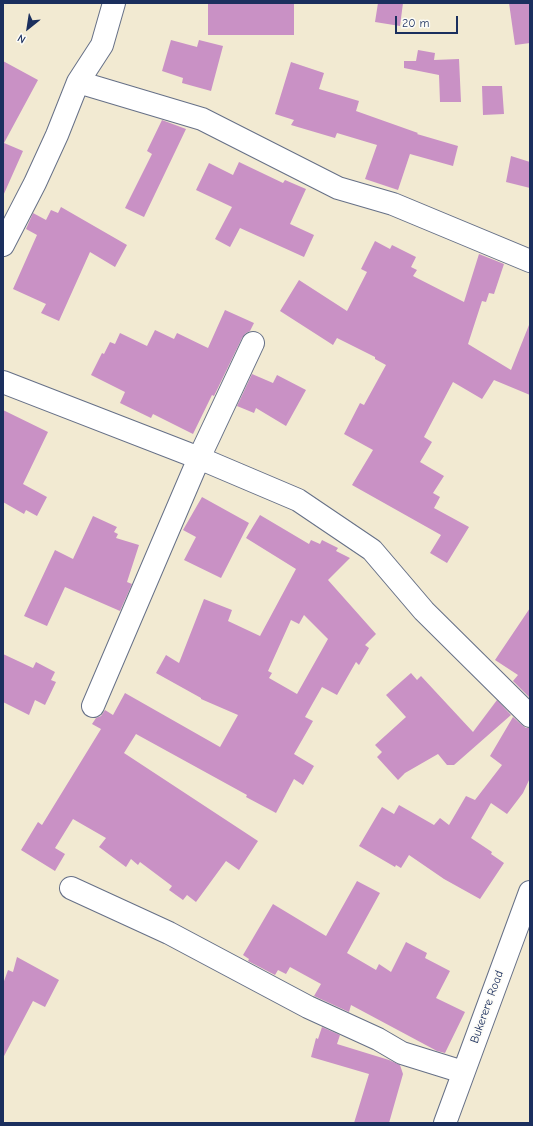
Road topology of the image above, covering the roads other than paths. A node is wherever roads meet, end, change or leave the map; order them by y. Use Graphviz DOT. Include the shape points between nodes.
graph roads {
  1 [pos="114,3"];
  2 [pos="78,82"];
  3 [pos="3,244"];
  4 [pos="530,261"];
  5 [pos="253,343"];
  6 [pos="3,382"];
  7 [pos="199,458"];
  8 [pos="93,706"];
  9 [pos="530,716"];
  10 [pos="70,888"];
  11 [pos="530,892"];
  12 [pos="525,921"];
  13 [pos="463,1072"];
  14 [pos="445,1123"];
  1 -- 2 [label="street" via="102,45"];
  2 -- 3 [label="street" via="35,183"];
  2 -- 4 [label="street" via="202,119 338,188 393,204"];
  5 -- 7 [label="street"];
  6 -- 7 [label="street"];
  7 -- 8 [label="street"];
  7 -- 9 [label="street" via="298,500 372,550 424,611"];
  10 -- 13 [label="street" via="169,932 308,1007 378,1039 402,1053"];
  11 -- 12 [label="street, Bukerere Road"];
  12 -- 13 [label="street, Bukerere Road"];
  13 -- 14 [label="street, Bukerere Road"];
}
